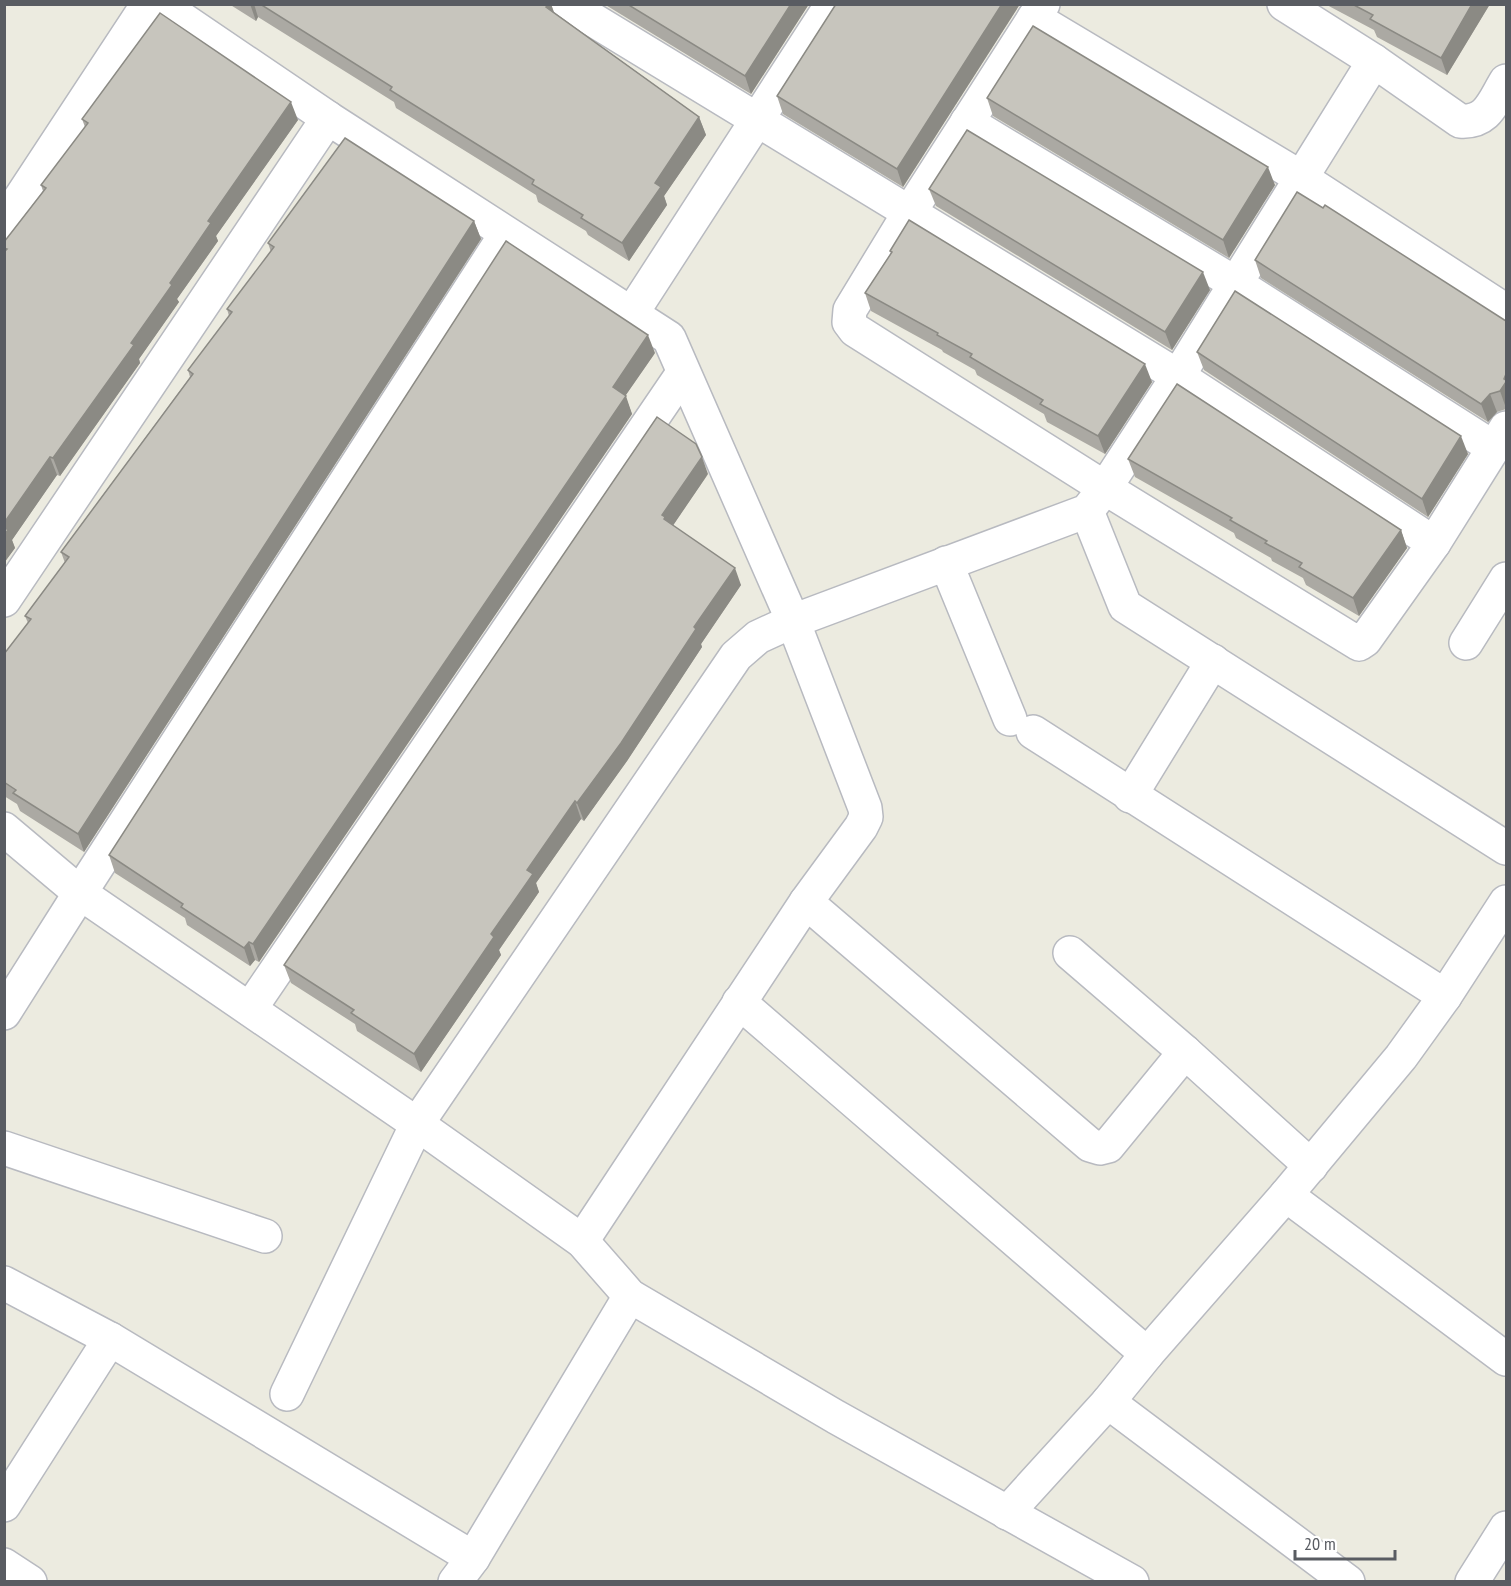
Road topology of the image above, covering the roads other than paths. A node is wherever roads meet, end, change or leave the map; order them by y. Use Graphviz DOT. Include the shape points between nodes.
graph roads {
  1 [pos="148,4"];
  2 [pos="160,4"];
  3 [pos="832,4"];
  4 [pos="1284,4"];
  5 [pos="586,9"];
  6 [pos="1039,11"];
  7 [pos="1374,61"];
  8 [pos="1506,81"];
  9 [pos="328,118"];
  10 [pos="758,121"];
  11 [pos="967,122"];
  12 [pos="1300,177"];
  13 [pos="909,213"];
  14 [pos="4,223"];
  15 [pos="506,234"];
  16 [pos="1235,283"];
  17 [pos="1506,311"];
  18 [pos="632,313"];
  19 [pos="683,373"];
  20 [pos="1178,376"];
  21 [pos="1500,438"];
  22 [pos="1096,499"];
  23 [pos="1434,543"];
  24 [pos="946,563"];
  25 [pos="1506,579"];
  26 [pos="4,600"];
  27 [pos="793,621"];
  28 [pos="1466,643"];
  29 [pos="1213,662"];
  30 [pos="1130,796"];
  31 [pos="4,829"];
  32 [pos="1506,848"];
  33 [pos="80,893"];
  34 [pos="806,902"];
  35 [pos="1506,902"];
  36 [pos="1070,953"];
  37 [pos="1445,996"];
  38 [pos="739,1002"];
  39 [pos="250,1009"];
  40 [pos="4,1013"];
  41 [pos="1185,1052"];
  42 [pos="417,1124"];
  43 [pos="4,1148"];
  44 [pos="1311,1166"];
  45 [pos="1286,1195"];
  46 [pos="265,1236"];
  47 [pos="582,1241"];
  48 [pos="4,1283"];
  49 [pos="630,1296"];
  50 [pos="110,1339"];
  51 [pos="1147,1354"];
  52 [pos="1506,1359"];
  53 [pos="287,1394"];
  54 [pos="1108,1402"];
  55 [pos="4,1504"];
  56 [pos="1006,1513"];
  57 [pos="1503,1540"];
  58 [pos="4,1565"];
  59 [pos="464,1570"];
  60 [pos="1088,1571"];
  61 [pos="30,1581"];
  62 [pos="1132,1581"];
  63 [pos="1348,1581"];
  64 [pos="1472,1581"];
  1 -- 14 [label="street"];
  2 -- 9 [label="street"];
  3 -- 10 [label="street"];
  4 -- 7 [label="street"];
  5 -- 10 [label="street"];
  6 -- 11 [label="street"];
  6 -- 12 [label="street"];
  7 -- 8 [label="street" via="1461,121 1473,122 1484,116"];
  7 -- 12 [label="street"];
  9 -- 15 [label="street"];
  9 -- 26 [label="street"];
  10 -- 13 [label="street"];
  10 -- 18 [label="street"];
  11 -- 13 [label="street"];
  11 -- 16 [label="street"];
  12 -- 16 [label="street"];
  12 -- 17 [label="street"];
  13 -- 20 [label="street"];
  13 -- 22 [label="street" via="850,310 849,322 855,330"];
  15 -- 18 [label="street"];
  15 -- 33 [label="street"];
  16 -- 20 [label="street"];
  16 -- 21 [label="street"];
  18 -- 19 [label="street" via="669,338"];
  19 -- 27 [label="street"];
  19 -- 39 [label="street"];
  20 -- 22 [label="street"];
  20 -- 23 [label="street"];
  21 -- 23 [label="street"];
  22 -- 23 [label="street" via="1359,644"];
  22 -- 24 [label="street"];
  22 -- 29 [label="street" via="1125,606"];
  24 -- 27 [label="street"];
  24 -- 30 [label="street" via="1021,726"];
  25 -- 28 [label="street"];
  27 -- 34 [label="street" via="866,817"];
  27 -- 42 [label="street" via="758,637 736,656"];
  29 -- 30 [label="street"];
  29 -- 32 [label="street"];
  30 -- 37 [label="street"];
  31 -- 33 [label="street"];
  33 -- 39 [label="street"];
  33 -- 40 [label="street"];
  34 -- 38 [label="street"];
  34 -- 41 [label="street" via="1090,1144 1100,1148 1108,1146"];
  35 -- 37 [label="street"];
  36 -- 41 [label="street"];
  37 -- 44 [label="street" via="1401,1057"];
  38 -- 47 [label="street"];
  38 -- 51 [label="street"];
  39 -- 42 [label="street"];
  41 -- 44 [label="street"];
  42 -- 47 [label="street"];
  42 -- 53 [label="street"];
  43 -- 46 [label="street"];
  44 -- 45 [label="street"];
  45 -- 51 [label="street"];
  45 -- 52 [label="street"];
  47 -- 49 [label="street"];
  48 -- 50 [label="street"];
  49 -- 56 [label="street"];
  49 -- 59 [label="street"];
  50 -- 55 [label="street"];
  50 -- 59 [label="street"];
  51 -- 54 [label="street"];
  54 -- 56 [label="street"];
  54 -- 63 [label="street"];
  56 -- 60 [label="street"];
  57 -- 64 [label="street"];
  58 -- 61 [label="street"];
  60 -- 62 [label="street"];
}
